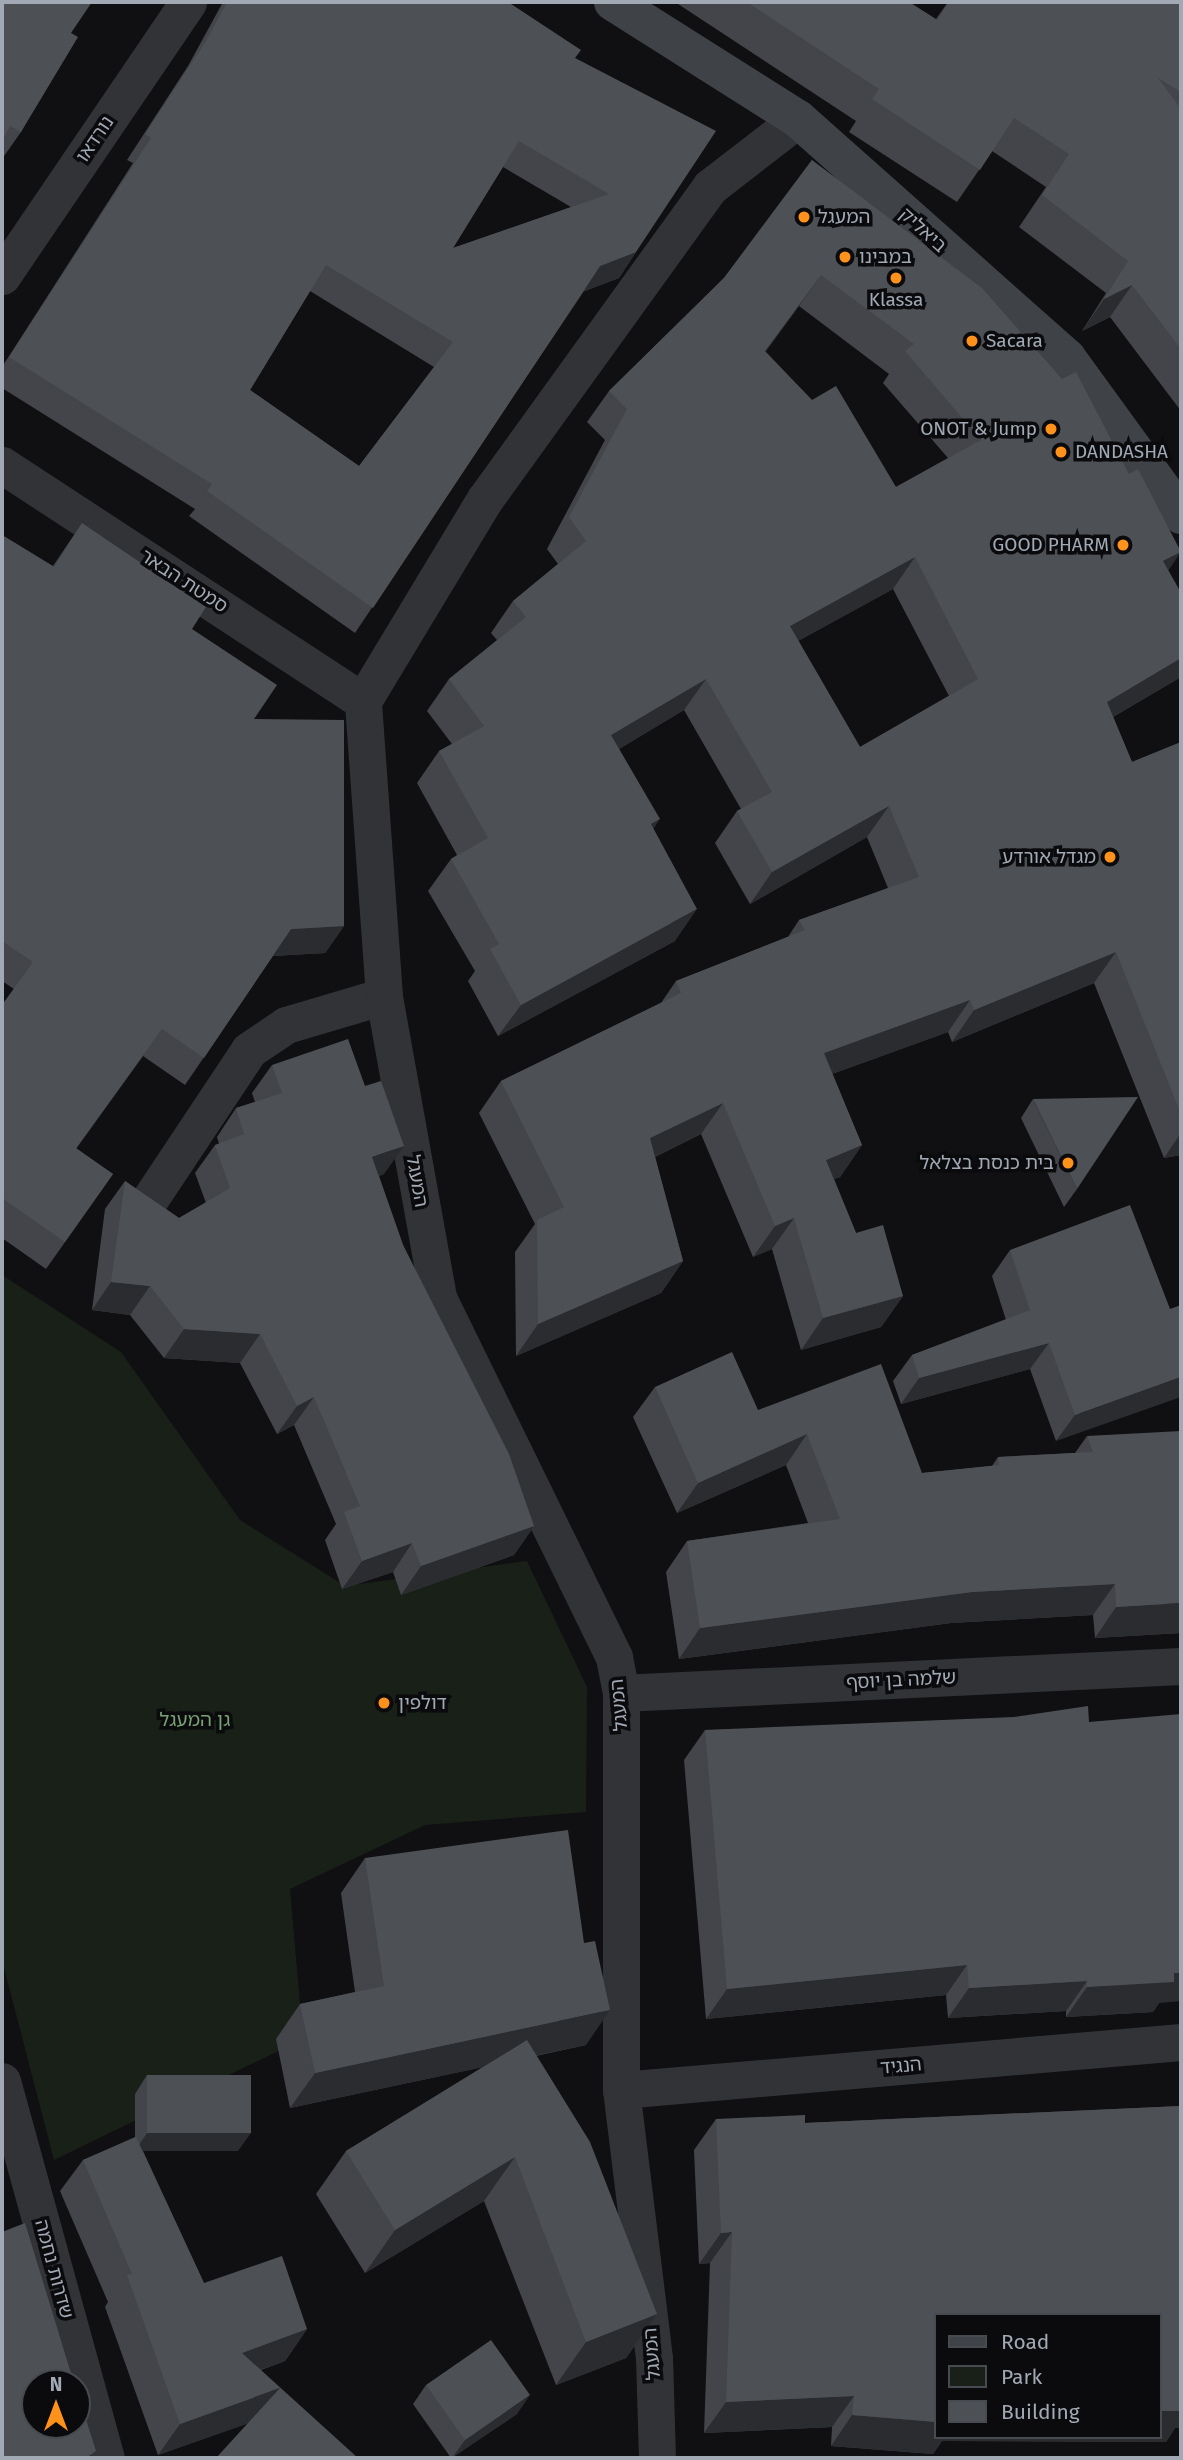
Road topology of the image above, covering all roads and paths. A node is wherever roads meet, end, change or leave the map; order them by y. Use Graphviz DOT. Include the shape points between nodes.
graph roads {
  1 [pos="188,2"];
  2 [pos="613,2"];
  3 [pos="798,119"];
  4 [pos="2,276"];
  5 [pos="2,465"];
  6 [pos="1181,515"];
  7 [pos="363,701"];
  8 [pos="384,996"];
  9 [pos="148,1202"];
  10 [pos="1181,1666"];
  11 [pos="621,1693"];
  12 [pos="1181,2042"];
  13 [pos="2,2081"];
  14 [pos="621,2090"];
  15 [pos="106,2458"];
  16 [pos="656,2458"];
  1 -- 4 [label="street, נורדאו"];
  2 -- 3 [label="street, ביאליק"];
  3 -- 6 [label="street, ביאליק" via="1066,358"];
  3 -- 7 [label="street" via="710,187 485,499"];
  5 -- 7 [label="street, סמטת הבאר"];
  7 -- 8 [label="street, המעגל"];
  8 -- 9 [label="street" via="286,1025 249,1050"];
  8 -- 11 [label="street, המעגל" via="438,1297 614,1657"];
  10 -- 11 [label="street, שלמה בן יוסף"];
  11 -- 14 [label="street, המעגל"];
  12 -- 14 [label="street, הנגיד"];
  13 -- 15 [label="street, שדרות נחמה"];
  14 -- 16 [label="street, המעגל" via="654,2358"];
}
